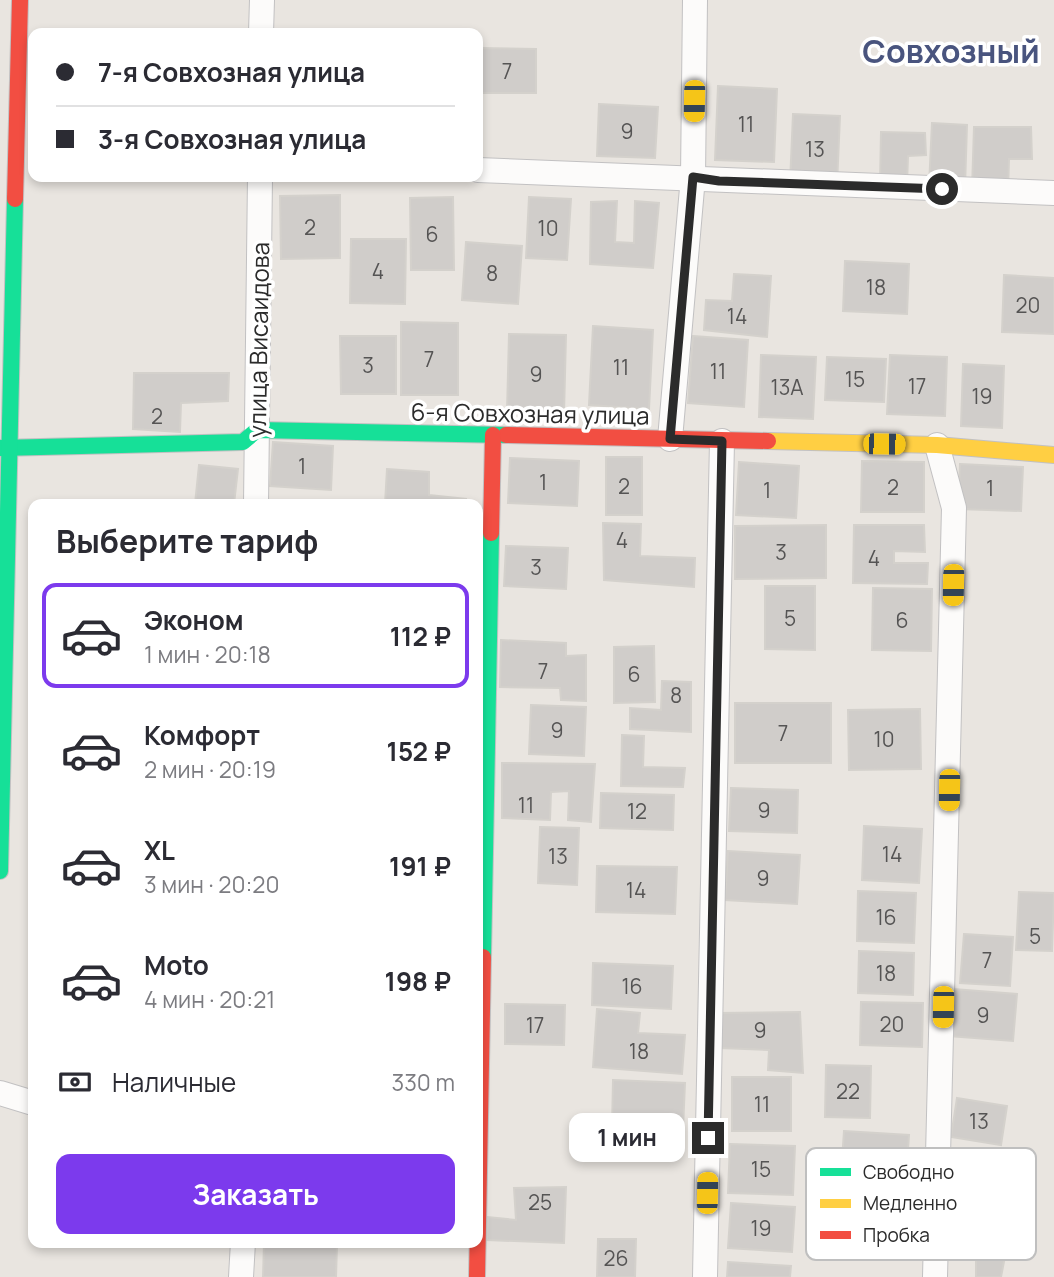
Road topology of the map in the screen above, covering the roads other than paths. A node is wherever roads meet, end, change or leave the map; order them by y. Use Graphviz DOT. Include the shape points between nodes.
graph roads {
  1 [pos="20,0"];
  2 [pos="262,0"];
  3 [pos="695,0"];
  4 [pos="261,28"];
  5 [pos="483,170"];
  6 [pos="693,177"];
  7 [pos="260,182"];
  8 [pos="1054,193"];
  9 [pos="257,430"];
  10 [pos="493,435"];
  11 [pos="670,439"];
  12 [pos="722,441"];
  13 [pos="937,445"];
  14 [pos="5,447"];
  15 [pos="1054,456"];
  16 [pos="256,499"];
  17 [pos="0,871"];
  18 [pos="483,961"];
  19 [pos="0,1093"];
  20 [pos="28,1101"];
  21 [pos="938,1148"];
  22 [pos="243,1248"];
  23 [pos="478,1248"];
  24 [pos="242,1277"];
  25 [pos="477,1277"];
  26 [pos="705,1277"];
  1 -- 14 [label="street"];
  2 -- 4 [label="street"];
  3 -- 6 [label="street"];
  5 -- 6 [label="street"];
  6 -- 8 [label="street"];
  6 -- 11 [label="street"];
  7 -- 9 [label="street, улица Висаидова"];
  9 -- 10 [label="street, 6-я Совхозная улица"];
  9 -- 14 [label="street" via="243,442"];
  9 -- 16 [label="street, улица Висаидова"];
  10 -- 11 [label="street, 6-я Совхозная улица"];
  10 -- 18 [label="street"];
  11 -- 12 [label="street, 6-я Совхозная улица"];
  12 -- 13 [label="street, 6-я Совхозная улица"];
  12 -- 26 [label="street"];
  13 -- 15 [label="street, 6-я Совхозная улица"];
  13 -- 21 [label="street" via="954,508"];
  14 -- 17 [label="street"];
  19 -- 20 [label="street"];
  22 -- 24 [label="street"];
  23 -- 25 [label="street"];
}
